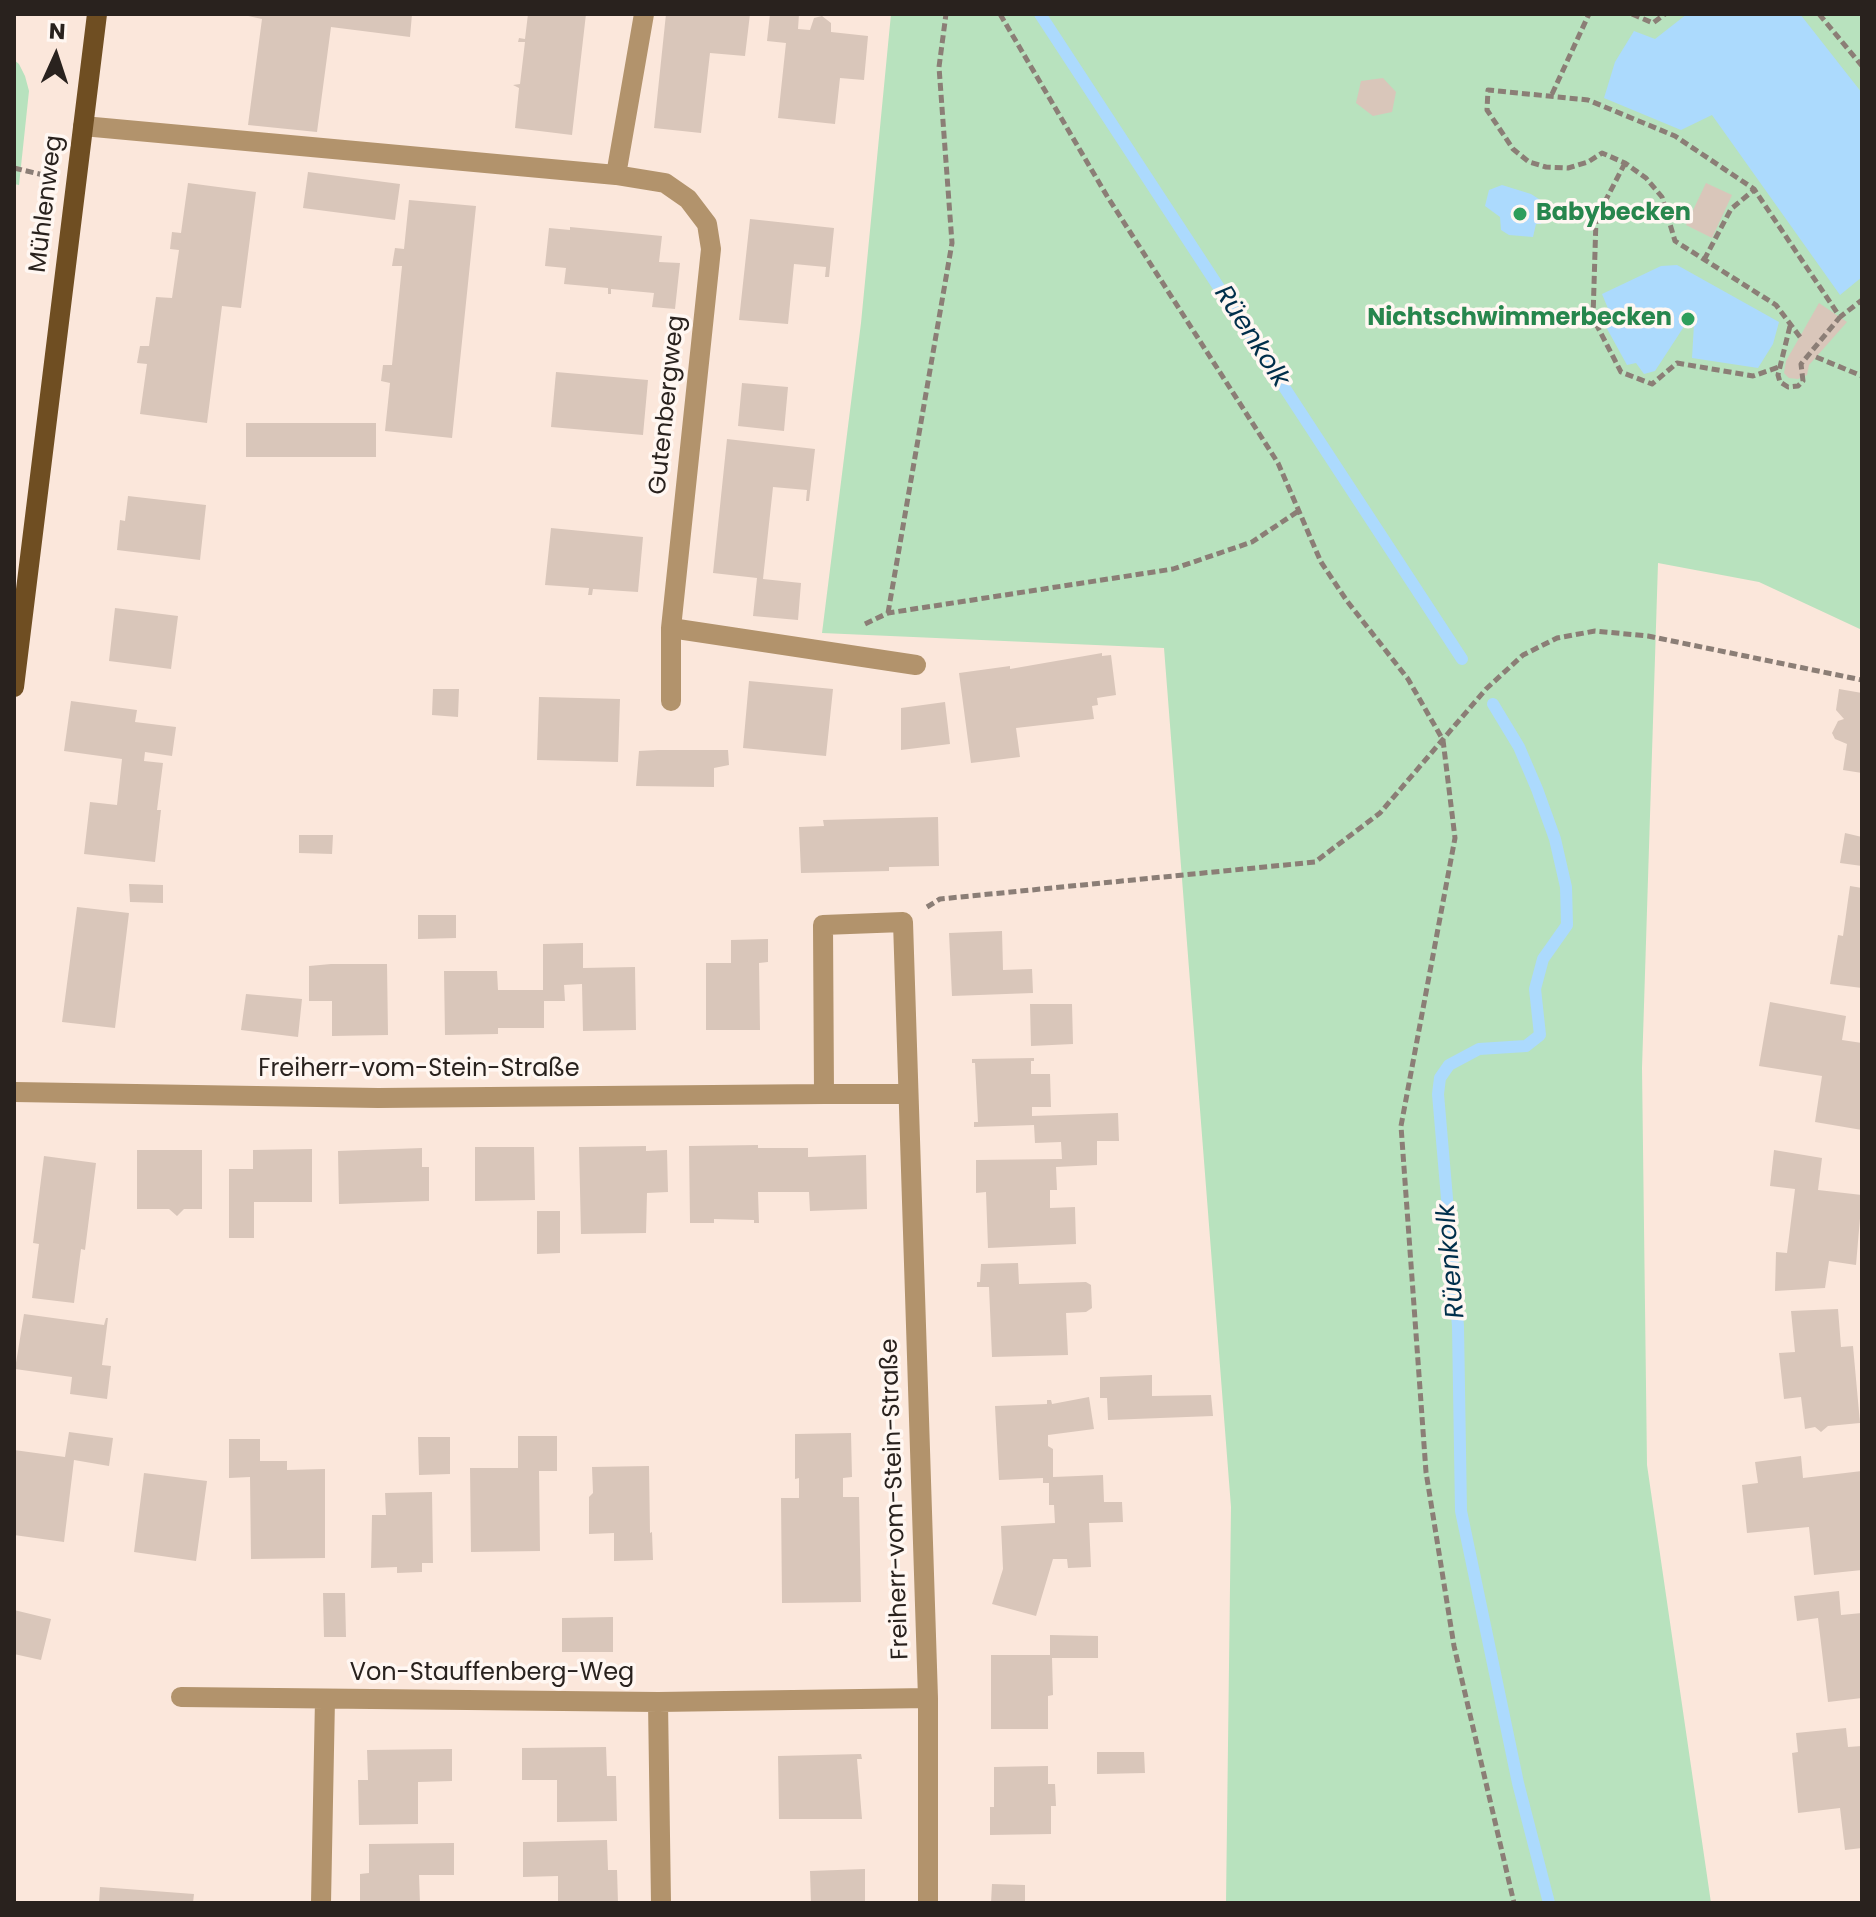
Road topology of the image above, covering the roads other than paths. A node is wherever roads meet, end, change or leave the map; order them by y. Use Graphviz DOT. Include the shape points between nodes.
graph roads {
  1 [pos="97,14"];
  2 [pos="644,14"];
  3 [pos="83,126"];
  4 [pos="616,175"];
  5 [pos="671,628"];
  6 [pos="916,665"];
  7 [pos="14,687"];
  8 [pos="671,701"];
  9 [pos="14,1092"];
  10 [pos="824,1094"];
  11 [pos="908,1094"];
  12 [pos="181,1697"];
  13 [pos="928,1698"];
  14 [pos="325,1699"];
  15 [pos="658,1702"];
  16 [pos="321,1903"];
  17 [pos="661,1903"];
  18 [pos="928,1903"];
  1 -- 3 [label="main road, Mühlenweg"];
  2 -- 4 [label="street"];
  3 -- 4 [label="street, Gutenbergweg"];
  3 -- 7 [label="main road, Mühlenweg"];
  4 -- 5 [label="street, Gutenbergweg" via="665,183 688,199 707,224 711,249"];
  5 -- 6 [label="street"];
  5 -- 8 [label="street, Gutenbergweg"];
  9 -- 10 [label="street, Freiherr-vom-Stein-Straße" via="378,1098"];
  10 -- 11 [label="street, Freiherr-vom-Stein-Straße"];
  10 -- 11 [label="street, Freiherr-vom-Stein-Straße" via="823,925 903,922"];
  11 -- 13 [label="street, Freiherr-vom-Stein-Straße"];
  12 -- 14 [label="street, Von-Stauffenberg-Weg"];
  13 -- 15 [label="street, Von-Stauffenberg-Weg"];
  13 -- 18 [label="street, Freiherr-vom-Stein-Straße"];
  14 -- 15 [label="street, Von-Stauffenberg-Weg"];
  14 -- 16 [label="street, Von-Stauffenberg-Weg"];
  15 -- 17 [label="street, Von-Stauffenberg-Weg"];
}
